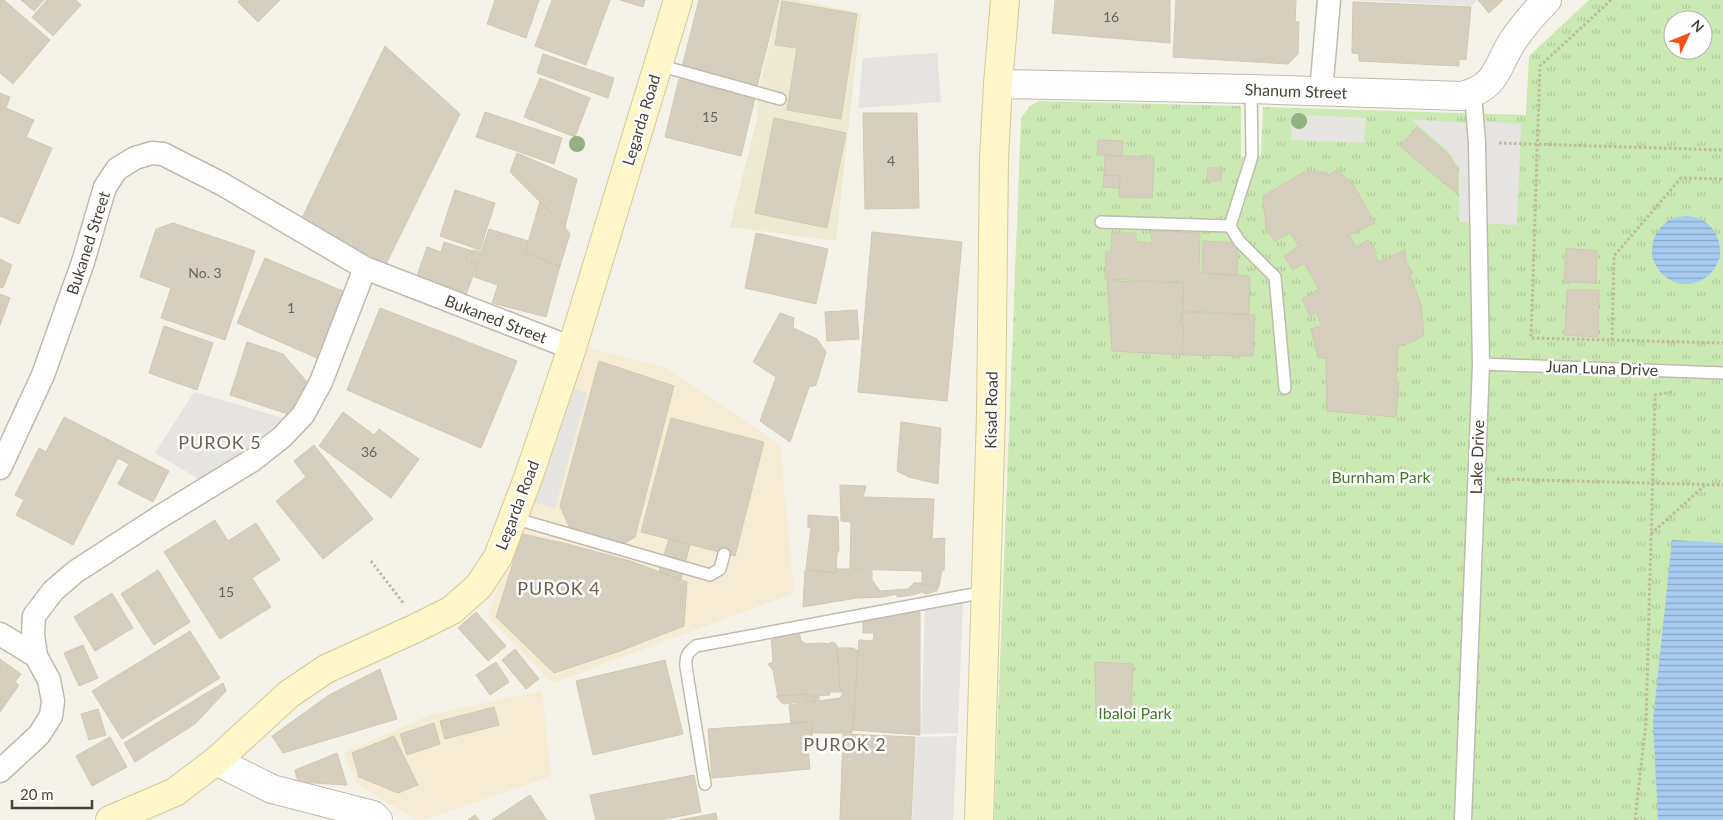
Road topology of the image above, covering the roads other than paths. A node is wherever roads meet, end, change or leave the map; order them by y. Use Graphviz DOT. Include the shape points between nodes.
graph roads {
  1 [pos="678,0"];
  2 [pos="1005,0"];
  3 [pos="1329,0"];
  4 [pos="1547,0"];
  5 [pos="658,66"];
  6 [pos="998,84"];
  7 [pos="1251,89"];
  8 [pos="1321,92"];
  9 [pos="1473,93"];
  10 [pos="780,99"];
  11 [pos="1102,222"];
  12 [pos="1230,226"];
  13 [pos="365,268"];
  14 [pos="572,348"];
  15 [pos="1481,364"];
  16 [pos="1723,373"];
  17 [pos="1285,388"];
  18 [pos="0,468"];
  19 [pos="513,518"];
  20 [pos="724,554"];
  21 [pos="986,592"];
  22 [pos="0,634"];
  23 [pos="36,656"];
  24 [pos="216,761"];
  25 [pos="0,770"];
  26 [pos="705,784"];
  27 [pos="110,820"];
  28 [pos="378,820"];
  29 [pos="979,820"];
  30 [pos="1463,820"];
  1 -- 5 [label="main road, Legarda Road"];
  2 -- 6 [label="main road, Kisad Road"];
  3 -- 8 [label="street"];
  4 -- 9 [label="street" via="1512,43 1491,81"];
  5 -- 10 [label="lane"];
  5 -- 14 [label="main road, Legarda Road"];
  6 -- 7 [label="street, Shanum Street"];
  6 -- 21 [label="main road, Kisad Road"];
  7 -- 8 [label="street, Shanum Street"];
  7 -- 12 [label="lane" via="1252,156"];
  8 -- 9 [label="street, Shanum Street" via="1462,96"];
  9 -- 15 [label="street, Lake Drive" via="1477,143"];
  11 -- 12 [label="lane"];
  12 -- 17 [label="lane" via="1274,276"];
  13 -- 14 [label="street, Bukaned Street"];
  13 -- 18 [label="street, Bukaned Street" via="222,184 163,154 152,153 135,158 117,169 105,187 83,262 43,375"];
  13 -- 23 [label="street" via="321,382 303,415 253,460 68,578 34,616 32,635"];
  14 -- 19 [label="main road, Legarda Road"];
  15 -- 16 [label="lane, Juan Luna Drive"];
  15 -- 30 [label="street, Lake Drive"];
  19 -- 20 [label="lane" via="710,575 720,569"];
  19 -- 24 [label="main road, Legarda Road" via="498,557 479,586 452,610 326,669 289,694"];
  21 -- 26 [label="lane" via="696,646 690,650 685,659"];
  21 -- 29 [label="main road, Kisad Road"];
  22 -- 23 [label="street"];
  23 -- 25 [label="street" via="49,680 52,716 39,735"];
  24 -- 27 [label="main road, Legarda Road" via="174,792"];
  24 -- 28 [label="street" via="272,789 373,815"];
}
